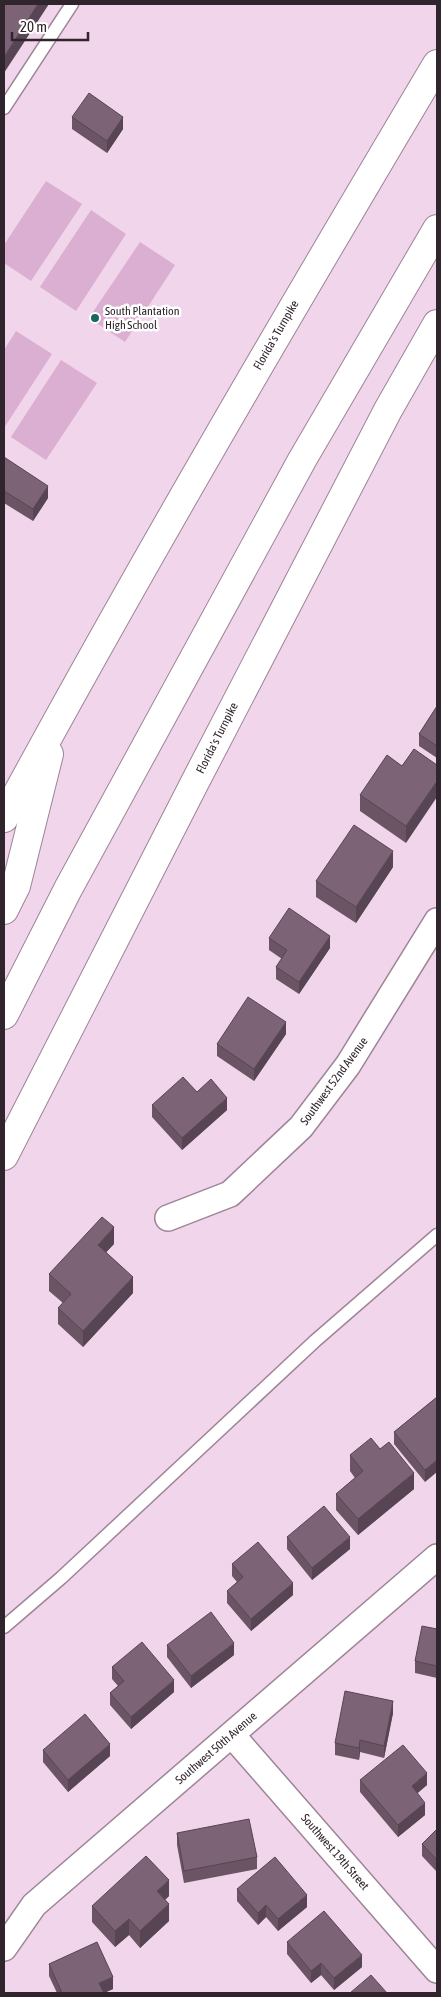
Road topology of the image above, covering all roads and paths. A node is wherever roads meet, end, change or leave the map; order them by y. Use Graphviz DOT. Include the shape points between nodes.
graph roads {
  1 [pos="72,4"];
  2 [pos="437,64"];
  3 [pos="4,108"];
  4 [pos="437,229"];
  5 [pos="437,324"];
  6 [pos="60,714"];
  7 [pos="4,818"];
  8 [pos="4,910"];
  9 [pos="437,921"];
  10 [pos="4,1014"];
  11 [pos="4,1156"];
  12 [pos="168,1218"];
  13 [pos="437,1235"];
  14 [pos="437,1557"];
  15 [pos="4,1627"];
  16 [pos="232,1735"];
  17 [pos="4,1948"];
  18 [pos="437,1970"];
  1 -- 3 [label="lane"];
  2 -- 6 [label="highway, Florida's Turnpike" via="279,330"];
  4 -- 10 [label="highway" via="297,469 68,889"];
  5 -- 11 [label="highway, Florida's Turnpike" via="388,410"];
  6 -- 7 [label="highway, Florida's Turnpike"];
  6 -- 8 [label="highway" via="16,886"];
  9 -- 12 [label="street, Southwest 52nd Avenue" via="348,1065 301,1127 230,1194"];
  13 -- 15 [label="lane" via="315,1341 61,1578"];
  14 -- 16 [label="street, Southwest 50th Avenue"];
  16 -- 17 [label="street, Southwest 50th Avenue" via="34,1905"];
  16 -- 18 [label="street, Southwest 19th Street"];
}
